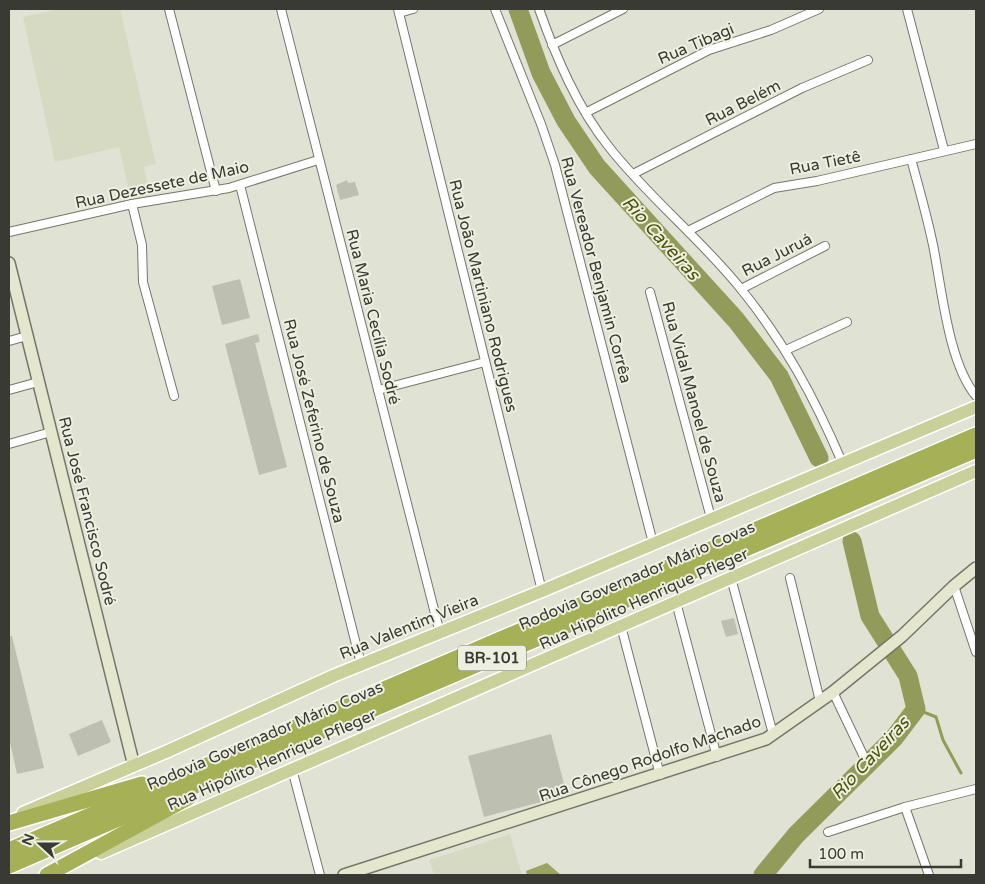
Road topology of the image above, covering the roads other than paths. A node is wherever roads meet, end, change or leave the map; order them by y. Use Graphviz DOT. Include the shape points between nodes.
graph roads {
  1 [pos="170,9"];
  2 [pos="281,9"];
  3 [pos="413,9"];
  4 [pos="496,9"];
  5 [pos="539,9"];
  6 [pos="623,9"];
  7 [pos="819,9"];
  8 [pos="907,9"];
  9 [pos="398,11"];
  10 [pos="552,45"];
  11 [pos="868,60"];
  12 [pos="587,112"];
  13 [pos="976,144"];
  14 [pos="944,150"];
  15 [pos="911,159"];
  16 [pos="318,160"];
  17 [pos="633,174"];
  18 [pos="240,185"];
  19 [pos="216,191"];
  20 [pos="132,204"];
  21 [pos="9,232"];
  22 [pos="688,232"];
  23 [pos="825,246"];
  24 [pos="9,263"];
  25 [pos="741,289"];
  26 [pos="650,292"];
  27 [pos="847,322"];
  28 [pos="27,336"];
  29 [pos="9,341"];
  30 [pos="786,350"];
  31 [pos="485,362"];
  32 [pos="38,382"];
  33 [pos="9,390"];
  34 [pos="378,390"];
  35 [pos="174,396"];
  36 [pos="976,396"];
  37 [pos="976,406"];
  38 [pos="51,432"];
  39 [pos="976,435"];
  40 [pos="9,444"];
  41 [pos="976,450"];
  42 [pos="842,462"];
  43 [pos="976,471"];
  44 [pos="711,518"];
  45 [pos="653,543"];
  46 [pos="976,568"];
  47 [pos="731,578"];
  48 [pos="790,578"];
  49 [pos="954,586"];
  50 [pos="542,591"];
  51 [pos="676,602"];
  52 [pos="621,626"];
  53 [pos="440,633"];
  54 [pos="976,652"];
  55 [pos="361,664"];
  56 [pos="833,692"];
  57 [pos="820,701"];
  58 [pos="773,734"];
  59 [pos="273,752"];
  60 [pos="717,757"];
  61 [pos="864,757"];
  62 [pos="134,766"];
  63 [pos="206,766"];
  64 [pos="292,770"];
  65 [pos="660,775"];
  66 [pos="976,789"];
  67 [pos="906,807"];
  68 [pos="9,821"];
  69 [pos="828,832"];
  70 [pos="9,850"];
  71 [pos="9,866"];
  72 [pos="48,875"];
  73 [pos="320,875"];
  74 [pos="344,875"];
  75 [pos="930,875"];
  1 -- 19 [label="street"];
  2 -- 16 [label="street, Rua Maria Cecília Sodré"];
  3 -- 9 [label="street"];
  4 -- 45 [label="street, Rua Vereador Benjamin Corrêa" via="557,174"];
  5 -- 10 [label="street"];
  6 -- 10 [label="street"];
  7 -- 12 [label="street, Rua Tibagi" via="772,30 709,50"];
  8 -- 14 [label="street"];
  9 -- 31 [label="street, Rua João Martiniano Rodrigues"];
  10 -- 12 [label="street"];
  11 -- 17 [label="street, Rua Belém" via="802,88"];
  12 -- 17 [label="street" via="609,146"];
  13 -- 14 [label="street, Rua Tietê"];
  14 -- 15 [label="street, Rua Tietê"];
  15 -- 22 [label="street, Rua Tietê" via="774,188"];
  15 -- 36 [label="street" via="955,352 966,381"];
  16 -- 18 [label="street, Rua Dezessete de Maio"];
  16 -- 34 [label="street, Rua Maria Cecília Sodré"];
  17 -- 22 [label="street"];
  18 -- 19 [label="street, Rua Dezessete de Maio"];
  18 -- 55 [label="street, Rua José Zeferino de Souza"];
  19 -- 20 [label="street, Rua Dezessete de Maio"];
  20 -- 21 [label="street, Rua Dezessete de Maio"];
  20 -- 35 [label="street" via="142,245 143,282"];
  22 -- 25 [label="street"];
  23 -- 25 [label="street, Rua Juruá"];
  24 -- 28 [label="main road, Rua José Francisco Sodré"];
  25 -- 30 [label="street"];
  26 -- 44 [label="street, Rua Vidal Manoel de Souza"];
  27 -- 30 [label="street"];
  28 -- 29 [label="street"];
  28 -- 32 [label="main road, Rua José Francisco Sodré"];
  30 -- 42 [label="street" via="812,395"];
  31 -- 34 [label="street"];
  31 -- 50 [label="street, Rua João Martiniano Rodrigues"];
  32 -- 33 [label="street"];
  32 -- 38 [label="main road, Rua José Francisco Sodré"];
  34 -- 53 [label="street, Rua Maria Cecília Sodré"];
  37 -- 42 [label="main road, Rua Valentim Vieira"];
  38 -- 40 [label="street"];
  38 -- 62 [label="main road, Rua José Francisco Sodré"];
  39 -- 63 [label="highway, Rodovia Governador Mário Covas / BR-101"];
  41 -- 59 [label="highway, Rodovia Governador Mário Covas / BR-101"];
  42 -- 44 [label="main road, Rua Valentim Vieira"];
  43 -- 47 [label="main road, Rua Hipólito Henrique Pfleger"];
  44 -- 45 [label="main road, Rua Valentim Vieira"];
  45 -- 50 [label="main road, Rua Valentim Vieira"];
  46 -- 49 [label="main road, Rua Cônego Rodolfo Machado"];
  47 -- 51 [label="main road, Rua Hipólito Henrique Pfleger"];
  47 -- 58 [label="street"];
  48 -- 57 [label="street"];
  49 -- 54 [label="street"];
  49 -- 56 [label="main road, Rua Cônego Rodolfo Machado" via="902,636"];
  50 -- 53 [label="main road, Rua Valentim Vieira"];
  51 -- 52 [label="main road, Rua Hipólito Henrique Pfleger"];
  51 -- 60 [label="street"];
  52 -- 64 [label="main road, Rua Hipólito Henrique Pfleger"];
  52 -- 65 [label="street"];
  53 -- 55 [label="main road, Rua Valentim Vieira"];
  55 -- 62 [label="main road, Rua Valentim Vieira"];
  56 -- 57 [label="main road, Rua Cônego Rodolfo Machado"];
  56 -- 61 [label="street"];
  57 -- 58 [label="main road, Rua Cônego Rodolfo Machado"];
  58 -- 60 [label="main road, Rua Cônego Rodolfo Machado"];
  59 -- 71 [label="highway, Rodovia Governador Mário Covas / BR-101"];
  59 -- 72 [label="highway"];
  60 -- 65 [label="main road, Rua Cônego Rodolfo Machado"];
  62 -- 68 [label="main road, Rua Valentim Vieira"];
  63 -- 68 [label="highway"];
  63 -- 70 [label="highway, Rodovia Governador Mário Covas / BR-101"];
  64 -- 72 [label="main road, Rua Hipólito Henrique Pfleger"];
  64 -- 73 [label="street"];
  65 -- 74 [label="main road, Rua Cônego Rodolfo Machado"];
  66 -- 67 [label="street"];
  67 -- 69 [label="street"];
  67 -- 75 [label="street"];
}
